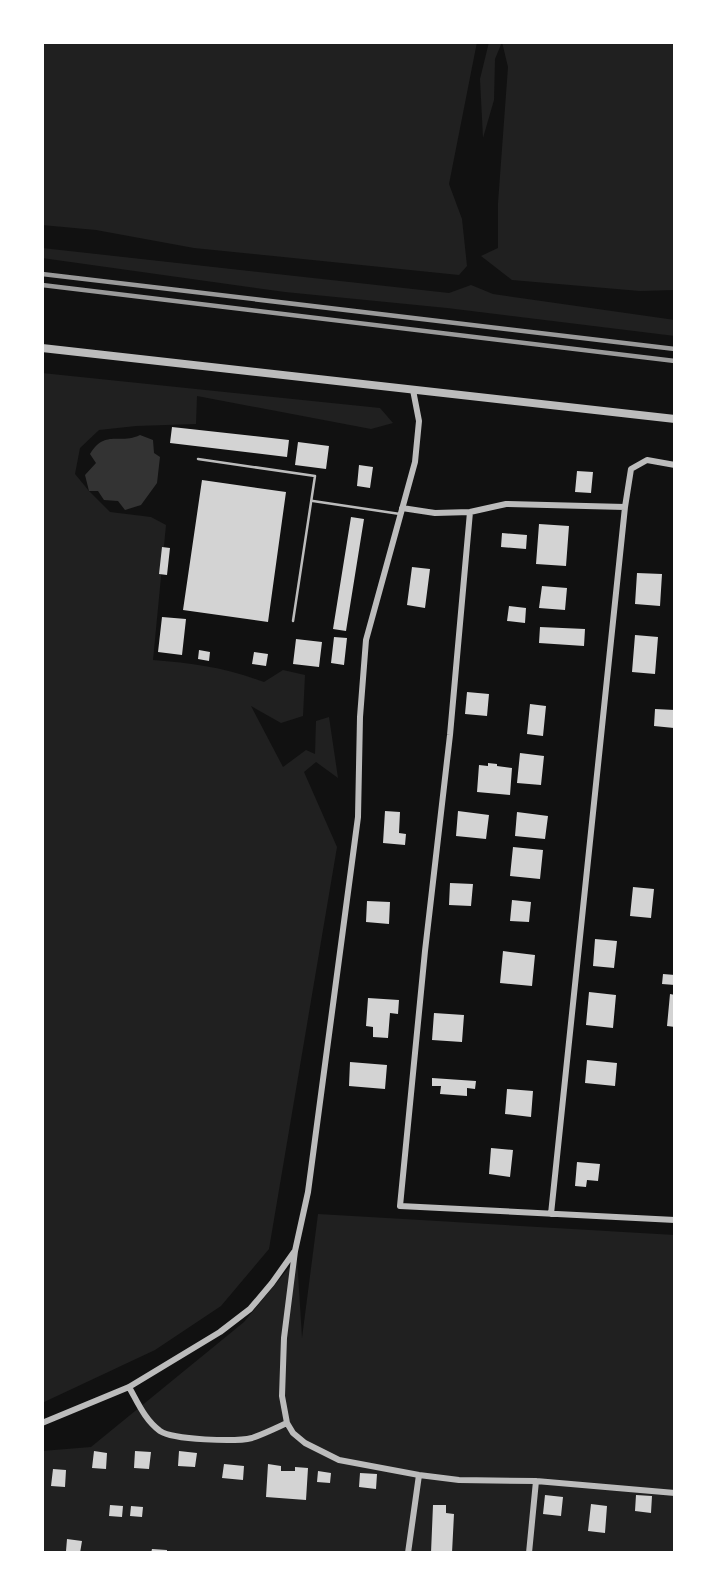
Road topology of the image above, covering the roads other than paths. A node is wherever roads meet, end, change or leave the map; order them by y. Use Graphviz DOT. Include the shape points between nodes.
graph roads {
  1 [pos="42,348"];
  2 [pos="413,390"];
  3 [pos="675,419"];
  4 [pos="198,459"];
  5 [pos="675,465"];
  6 [pos="312,501"];
  7 [pos="625,507"];
  8 [pos="401,511"];
  9 [pos="470,512"];
  10 [pos="293,621"];
  11 [pos="551,1214"];
  12 [pos="675,1220"];
  13 [pos="295,1251"];
  14 [pos="129,1387"];
  15 [pos="42,1423"];
  16 [pos="287,1423"];
  17 [pos="419,1475"];
  18 [pos="536,1480"];
  19 [pos="675,1493"];
  20 [pos="408,1553"];
  21 [pos="529,1553"];
  1 -- 2 [label="street"];
  2 -- 3 [label="street"];
  2 -- 8 [label="street" via="418,446"];
  4 -- 6 [label="lane" via="316,476"];
  5 -- 7 [label="street" via="648,460 631,469"];
  6 -- 8 [label="lane"];
  6 -- 10 [label="lane"];
  7 -- 9 [label="street" via="506,504"];
  7 -- 11 [label="street"];
  8 -- 9 [label="street"];
  8 -- 13 [label="street" via="366,640 358,817 308,1192"];
  9 -- 11 [label="street" via="400,1206"];
  11 -- 12 [label="street"];
  13 -- 14 [label="street" via="265,1292 231,1325"];
  13 -- 16 [label="street" via="284,1338 282,1396"];
  14 -- 15 [label="street"];
  14 -- 16 [label="street" via="146,1418 163,1433 180,1437 237,1440"];
  16 -- 17 [label="street" via="319,1452 339,1460"];
  17 -- 18 [label="street"];
  17 -- 20 [label="street"];
  18 -- 19 [label="street"];
  18 -- 21 [label="street"];
}
